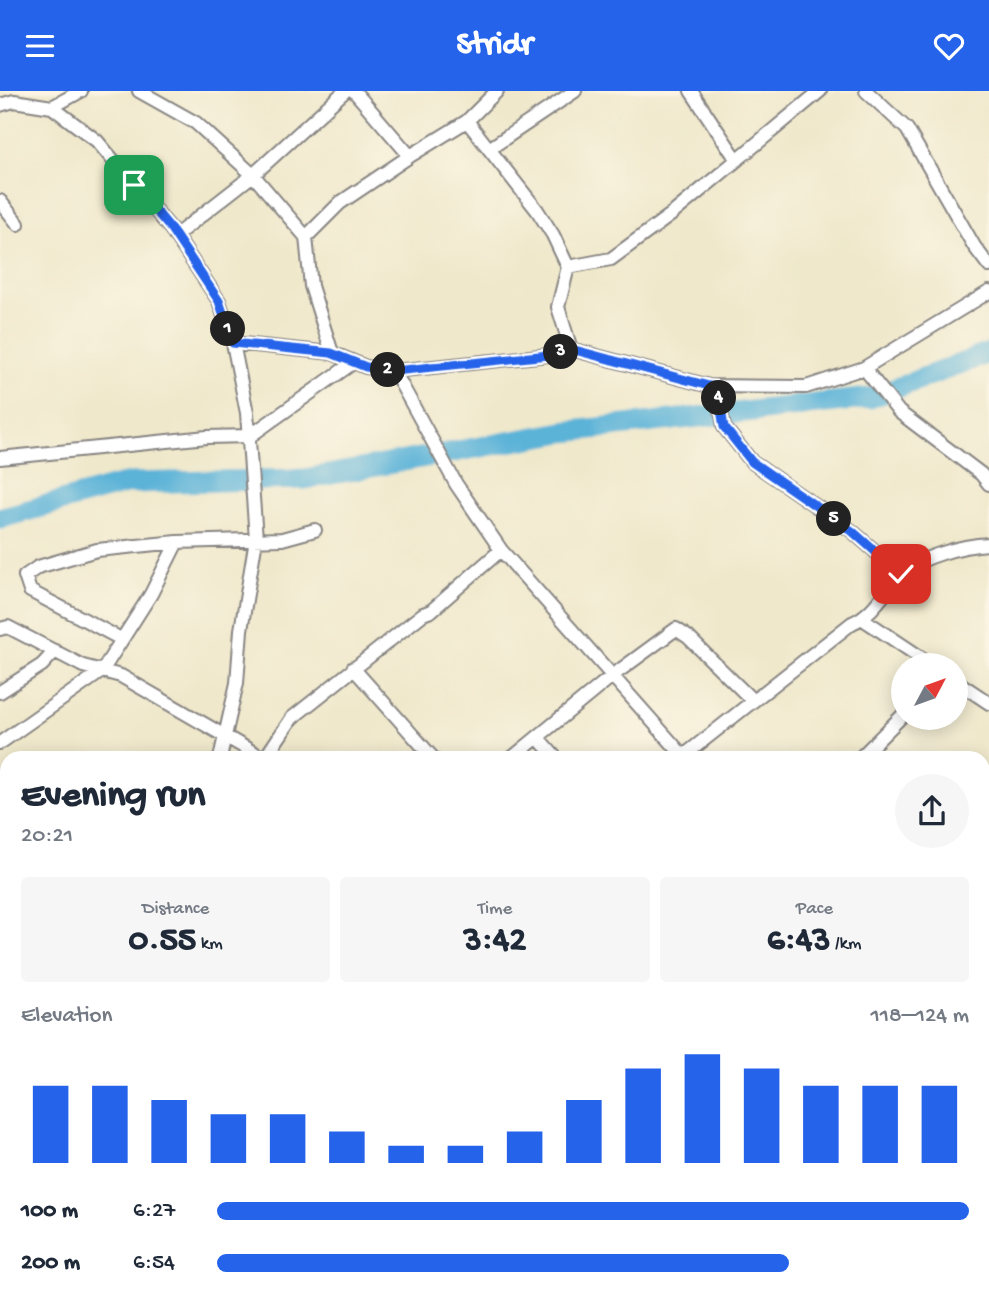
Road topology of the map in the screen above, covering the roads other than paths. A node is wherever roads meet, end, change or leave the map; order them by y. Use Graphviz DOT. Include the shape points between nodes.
graph roads {
  1 [pos="81,91"];
  2 [pos="139,91"];
  3 [pos="345,91"];
  4 [pos="354,91"];
  5 [pos="497,91"];
  6 [pos="575,91"];
  7 [pos="691,91"];
  8 [pos="820,91"];
  9 [pos="866,91"];
  10 [pos="0,105"];
  11 [pos="52,107"];
  12 [pos="467,121"];
  13 [pos="489,149"];
  14 [pos="410,156"];
  15 [pos="737,160"];
  16 [pos="253,174"];
  17 [pos="0,201"];
  18 [pos="18,224"];
  19 [pos="176,236"];
  20 [pos="306,237"];
  21 [pos="989,266"];
  22 [pos="568,267"];
  23 [pos="989,292"];
  24 [pos="233,343"];
  25 [pos="571,349"];
  26 [pos="331,353"];
  27 [pos="354,362"];
  28 [pos="864,368"];
  29 [pos="394,371"];
  30 [pos="717,387"];
  31 [pos="250,436"];
  32 [pos="0,458"];
  33 [pos="989,484"];
  34 [pos="315,530"];
  35 [pos="256,539"];
  36 [pos="177,542"];
  37 [pos="989,544"];
  38 [pos="501,550"];
  39 [pos="901,574"];
  40 [pos="863,619"];
  41 [pos="0,629"];
  42 [pos="121,639"];
  43 [pos="55,651"];
  44 [pos="914,653"];
  45 [pos="354,668"];
  46 [pos="102,671"];
  47 [pos="612,676"];
  48 [pos="968,689"];
  49 [pos="0,692"];
  50 [pos="753,701"];
  51 [pos="989,703"];
  52 [pos="891,727"];
  53 [pos="225,734"];
  54 [pos="538,738"];
  55 [pos="0,743"];
  56 [pos="221,751"];
  57 [pos="253,751"];
  58 [pos="269,751"];
  59 [pos="427,751"];
  60 [pos="521,751"];
  61 [pos="549,751"];
  62 [pos="678,751"];
  63 [pos="690,751"];
  64 [pos="867,751"];
  1 -- 11 [label="street"];
  2 -- 16 [label="street" via="196,123"];
  3 -- 16 [label="street"];
  4 -- 14 [label="street"];
  5 -- 12 [label="street"];
  6 -- 13 [label="street"];
  7 -- 15 [label="street"];
  8 -- 15 [label="street"];
  9 -- 21 [label="street" via="907,129"];
  10 -- 11 [label="street" via="14,101"];
  11 -- 19 [label="street" via="97,141"];
  12 -- 13 [label="street"];
  12 -- 14 [label="street"];
  13 -- 22 [label="street" via="537,210"];
  14 -- 20 [label="street" via="340,203"];
  15 -- 22 [label="street" via="611,259"];
  16 -- 19 [label="street"];
  16 -- 20 [label="street"];
  17 -- 18 [label="street"];
  19 -- 24 [label="street" via="219,301"];
  20 -- 26 [label="street" via="311,286"];
  22 -- 25 [label="street" via="558,307"];
  23 -- 28 [label="street"];
  24 -- 26 [label="street"];
  24 -- 31 [label="street"];
  25 -- 29 [label="street"];
  25 -- 30 [label="street"];
  26 -- 27 [label="street"];
  27 -- 29 [label="street"];
  27 -- 31 [label="street"];
  28 -- 30 [label="street" via="806,387"];
  28 -- 33 [label="street" via="899,412"];
  29 -- 38 [label="street" via="456,484"];
  30 -- 39 [label="street" via="724,427 752,462 852,531"];
  31 -- 32 [label="street"];
  31 -- 35 [label="street"];
  34 -- 35 [label="street" via="282,539"];
  35 -- 36 [label="street"];
  35 -- 53 [label="street" via="237,683"];
  36 -- 42 [label="street"];
  36 -- 42 [label="street" via="97,550 38,567 25,576 30,591"];
  37 -- 39 [label="street" via="944,551"];
  38 -- 45 [label="street" via="431,611"];
  38 -- 47 [label="street"];
  39 -- 40 [label="street"];
  40 -- 44 [label="street"];
  40 -- 50 [label="street"];
  41 -- 43 [label="street" via="8,627"];
  42 -- 46 [label="street"];
  43 -- 46 [label="street"];
  43 -- 49 [label="street"];
  45 -- 58 [label="street" via="292,718"];
  45 -- 59 [label="street"];
  46 -- 53 [label="street" via="121,675"];
  46 -- 55 [label="street"];
  47 -- 50 [label="street" via="676,629"];
  47 -- 54 [label="street"];
  47 -- 62 [label="street"];
  48 -- 51 [label="street"];
  50 -- 63 [label="street"];
  52 -- 64 [label="street"];
  53 -- 56 [label="street"];
  53 -- 57 [label="street"];
  54 -- 60 [label="street"];
  54 -- 61 [label="street"];
}
